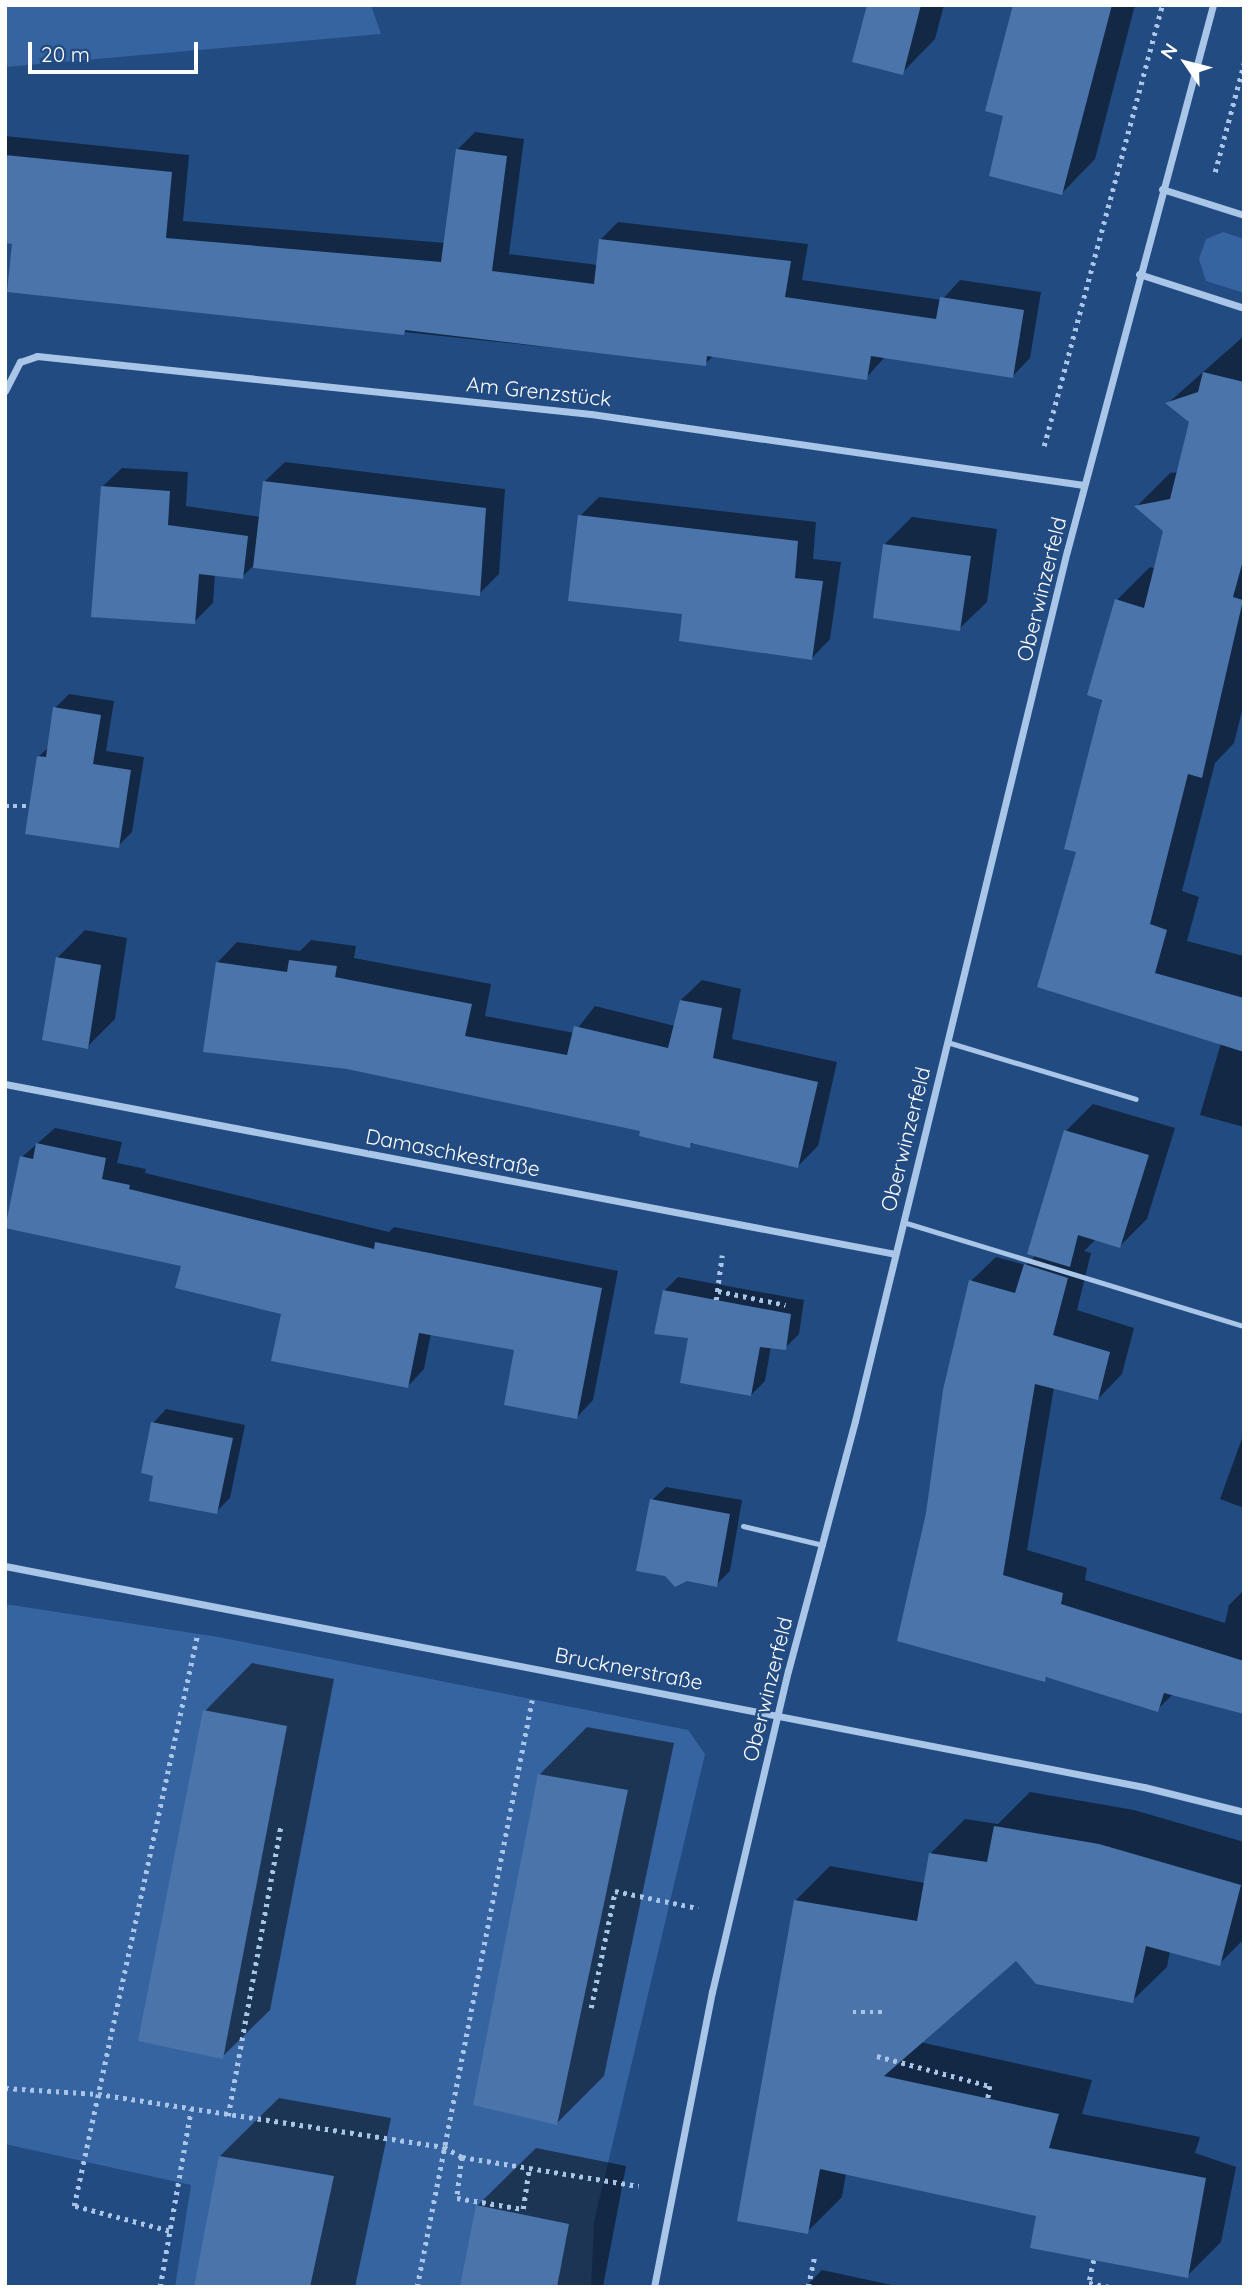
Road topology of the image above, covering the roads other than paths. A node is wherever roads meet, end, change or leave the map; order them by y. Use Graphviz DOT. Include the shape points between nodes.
graph roads {
  1 [pos="1213,5"];
  2 [pos="1162,189"];
  3 [pos="1244,215"];
  4 [pos="1139,274"];
  5 [pos="1244,308"];
  6 [pos="5,391"];
  7 [pos="1084,485"];
  8 [pos="947,1042"];
  9 [pos="5,1084"];
  10 [pos="1136,1099"];
  11 [pos="902,1222"];
  12 [pos="895,1254"];
  13 [pos="1244,1326"];
  14 [pos="743,1526"];
  15 [pos="822,1545"];
  16 [pos="5,1566"];
  17 [pos="780,1716"];
  18 [pos="1244,1812"];
  19 [pos="654,2287"];
  1 -- 2 [label="street, Oberwinzerfeld"];
  2 -- 3 [label="street"];
  2 -- 4 [label="street, Oberwinzerfeld"];
  4 -- 5 [label="street"];
  4 -- 7 [label="street, Oberwinzerfeld"];
  6 -- 7 [label="street, Am Grenzstück" via="20,362 37,356 591,414"];
  7 -- 8 [label="street, Oberwinzerfeld"];
  8 -- 10 [label="lane"];
  8 -- 11 [label="street, Oberwinzerfeld"];
  9 -- 12 [label="street, Damaschkestraße"];
  11 -- 12 [label="street, Oberwinzerfeld"];
  11 -- 13 [label="lane"];
  12 -- 15 [label="street, Oberwinzerfeld"];
  14 -- 15 [label="lane"];
  15 -- 17 [label="street, Oberwinzerfeld"];
  16 -- 17 [label="street, Brucknerstraße"];
  17 -- 18 [label="street, Brucknerstraße" via="1144,1787"];
  17 -- 19 [label="street, Oberwinzerfeld" via="730,1915"];
}
